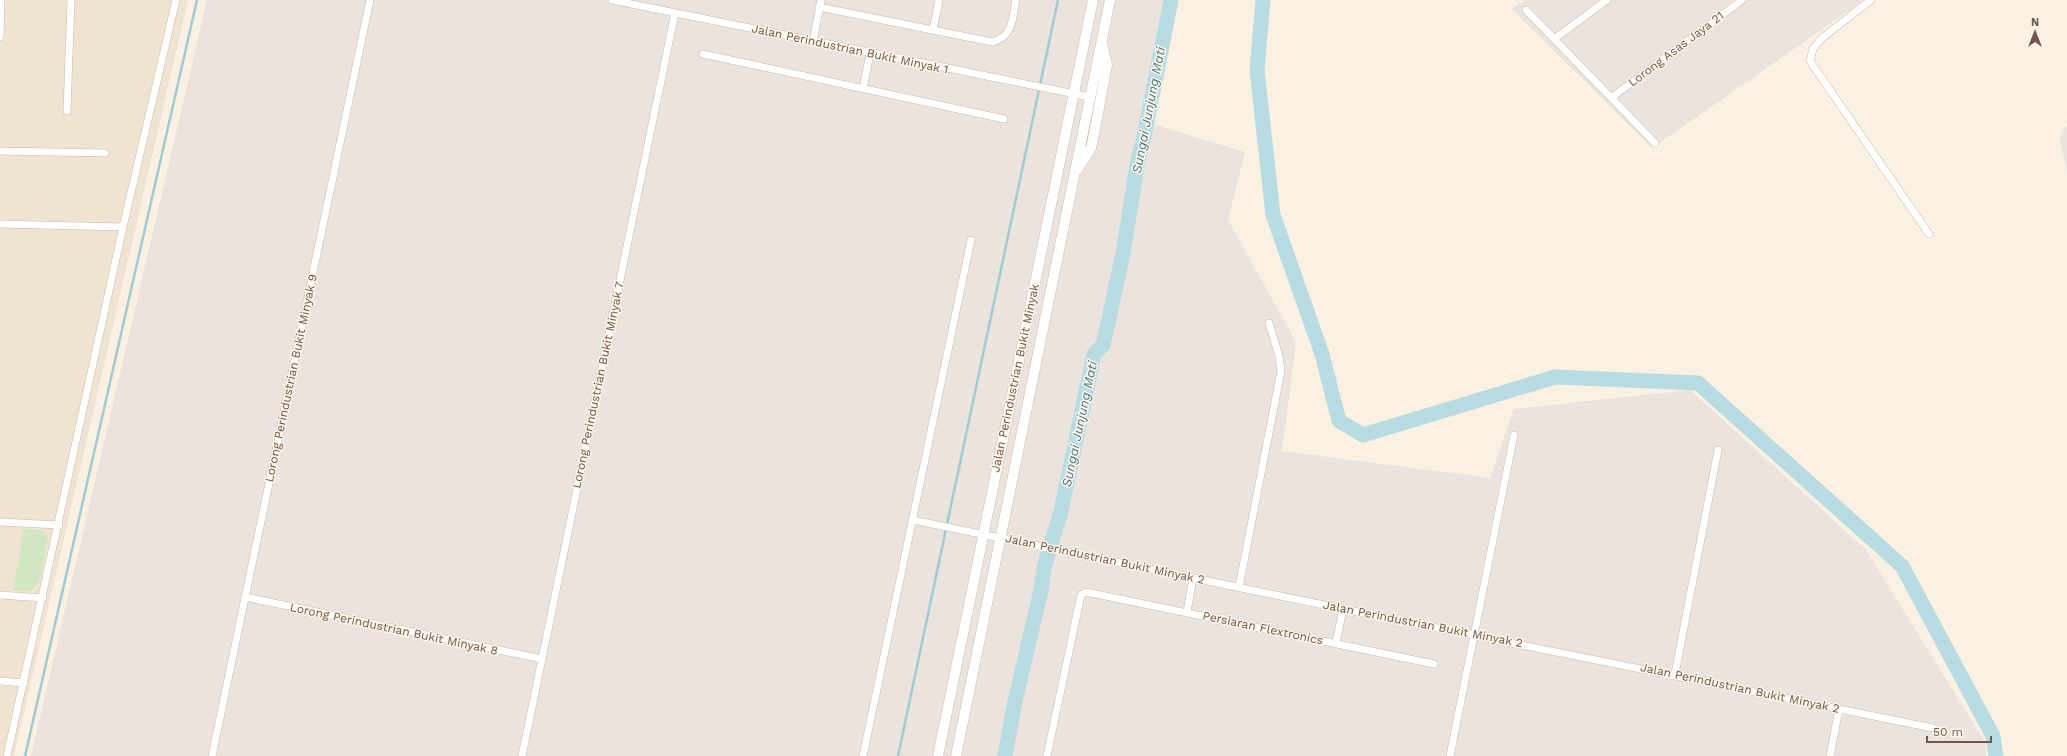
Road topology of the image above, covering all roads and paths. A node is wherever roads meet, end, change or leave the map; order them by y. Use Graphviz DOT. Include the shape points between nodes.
graph roads {
  1 [pos="1,0"];
  2 [pos="71,0"];
  3 [pos="176,0"];
  4 [pos="370,0"];
  5 [pos="612,0"];
  6 [pos="939,0"];
  7 [pos="1016,0"];
  8 [pos="1093,0"];
  9 [pos="1110,0"];
  10 [pos="1607,0"];
  11 [pos="1742,0"];
  12 [pos="1870,0"];
  13 [pos="820,4"];
  14 [pos="1526,10"];
  15 [pos="675,13"];
  16 [pos="933,30"];
  17 [pos="0,37"];
  18 [pos="1554,39"];
  19 [pos="1102,40"];
  20 [pos="813,41"];
  21 [pos="703,54"];
  22 [pos="870,54"];
  23 [pos="863,88"];
  24 [pos="1073,94"];
  25 [pos="1090,97"];
  26 [pos="1611,98"];
  27 [pos="67,111"];
  28 [pos="1004,119"];
  29 [pos="1655,143"];
  30 [pos="0,151"];
  31 [pos="105,153"];
  32 [pos="1073,176"];
  33 [pos="0,224"];
  34 [pos="123,227"];
  35 [pos="1929,234"];
  36 [pos="971,240"];
  37 [pos="1269,323"];
  38 [pos="1514,435"];
  39 [pos="1718,450"];
  40 [pos="913,520"];
  41 [pos="0,522"];
  42 [pos="59,525"];
  43 [pos="983,534"];
  44 [pos="1000,538"];
  45 [pos="1193,578"];
  46 [pos="1239,587"];
  47 [pos="0,595"];
  48 [pos="245,597"];
  49 [pos="42,598"];
  50 [pos="1343,609"];
  51 [pos="1187,612"];
  52 [pos="1474,634"];
  53 [pos="1336,643"];
  54 [pos="542,659"];
  55 [pos="1434,664"];
  56 [pos="1675,674"];
  57 [pos="0,681"];
  58 [pos="24,683"];
  59 [pos="1839,709"];
  60 [pos="1933,728"];
  61 [pos="8,756"];
  62 [pos="212,756"];
  63 [pos="522,756"];
  64 [pos="863,756"];
  65 [pos="938,756"];
  66 [pos="956,756"];
  67 [pos="1047,756"];
  68 [pos="1450,756"];
  69 [pos="1830,756"];
  1 -- 17 [label="street"];
  2 -- 27 [label="street"];
  3 -- 34 [label="street"];
  4 -- 48 [label="street, Lorong Perindustrian Bukit Minyak 9"];
  5 -- 15 [label="street, Jalan Perindustrian Bukit Minyak 1"];
  6 -- 16 [label="street"];
  7 -- 16 [label="street" via="1009,32 1002,39 992,42"];
  8 -- 24 [label="main road, Jalan Perindustrian Bukit Minyak"];
  9 -- 19 [label="main road, Jalan Perindustrian Bukit Minyak"];
  10 -- 18 [label="street"];
  11 -- 26 [label="street, Lorong Asas Jaya 21"];
  12 -- 35 [label="street" via="1822,38 1813,49 1810,61"];
  13 -- 16 [label="street"];
  13 -- 20 [label="street"];
  14 -- 18 [label="street"];
  15 -- 20 [label="street, Jalan Perindustrian Bukit Minyak 1"];
  15 -- 54 [label="street, Lorong Perindustrian Bukit Minyak 7"];
  18 -- 26 [label="street"];
  19 -- 25 [label="main road, Jalan Perindustrian Bukit Minyak"];
  19 -- 32 [label="main road" via="1107,65 1093,139 1091,148"];
  20 -- 22 [label="street, Jalan Perindustrian Bukit Minyak 1"];
  21 -- 23 [label="street"];
  22 -- 23 [label="street"];
  22 -- 24 [label="street, Jalan Perindustrian Bukit Minyak 1"];
  23 -- 28 [label="street"];
  24 -- 25 [label="street, Jalan Perindustrian Bukit Minyak 1"];
  24 -- 43 [label="main road, Jalan Perindustrian Bukit Minyak"];
  25 -- 32 [label="main road, Jalan Perindustrian Bukit Minyak"];
  26 -- 29 [label="street"];
  30 -- 31 [label="street"];
  32 -- 44 [label="main road, Jalan Perindustrian Bukit Minyak"];
  33 -- 34 [label="street"];
  34 -- 42 [label="street"];
  36 -- 40 [label="street"];
  37 -- 46 [label="street" via="1281,371"];
  38 -- 52 [label="street"];
  39 -- 56 [label="street"];
  40 -- 43 [label="street, Jalan Perindustrian Bukit Minyak 2"];
  40 -- 64 [label="street"];
  41 -- 42 [label="street"];
  42 -- 49 [label="street"];
  43 -- 44 [label="street, Jalan Perindustrian Bukit Minyak 2"];
  43 -- 65 [label="main road, Jalan Perindustrian Bukit Minyak"];
  44 -- 45 [label="street, Jalan Perindustrian Bukit Minyak 2"];
  44 -- 66 [label="main road, Jalan Perindustrian Bukit Minyak"];
  45 -- 46 [label="street, Jalan Perindustrian Bukit Minyak 2"];
  45 -- 51 [label="street"];
  46 -- 50 [label="street, Jalan Perindustrian Bukit Minyak 2"];
  47 -- 49 [label="street"];
  48 -- 54 [label="street, Lorong Perindustrian Bukit Minyak 8"];
  48 -- 62 [label="street, Lorong Perindustrian Bukit Minyak 9"];
  49 -- 58 [label="street"];
  50 -- 52 [label="street, Jalan Perindustrian Bukit Minyak 2"];
  50 -- 53 [label="street"];
  51 -- 53 [label="street, Persiaran Flextronics"];
  51 -- 67 [label="street, Persiaran Flextronics" via="1091,592 1082,595"];
  52 -- 56 [label="street, Jalan Perindustrian Bukit Minyak 2"];
  52 -- 68 [label="street"];
  53 -- 55 [label="street, Persiaran Flextronics"];
  54 -- 63 [label="street, Lorong Perindustrian Bukit Minyak 7"];
  56 -- 59 [label="street, Jalan Perindustrian Bukit Minyak 2"];
  57 -- 58 [label="street"];
  58 -- 61 [label="street"];
  59 -- 60 [label="street, Jalan Perindustrian Bukit Minyak 2"];
  59 -- 69 [label="street"];
}
